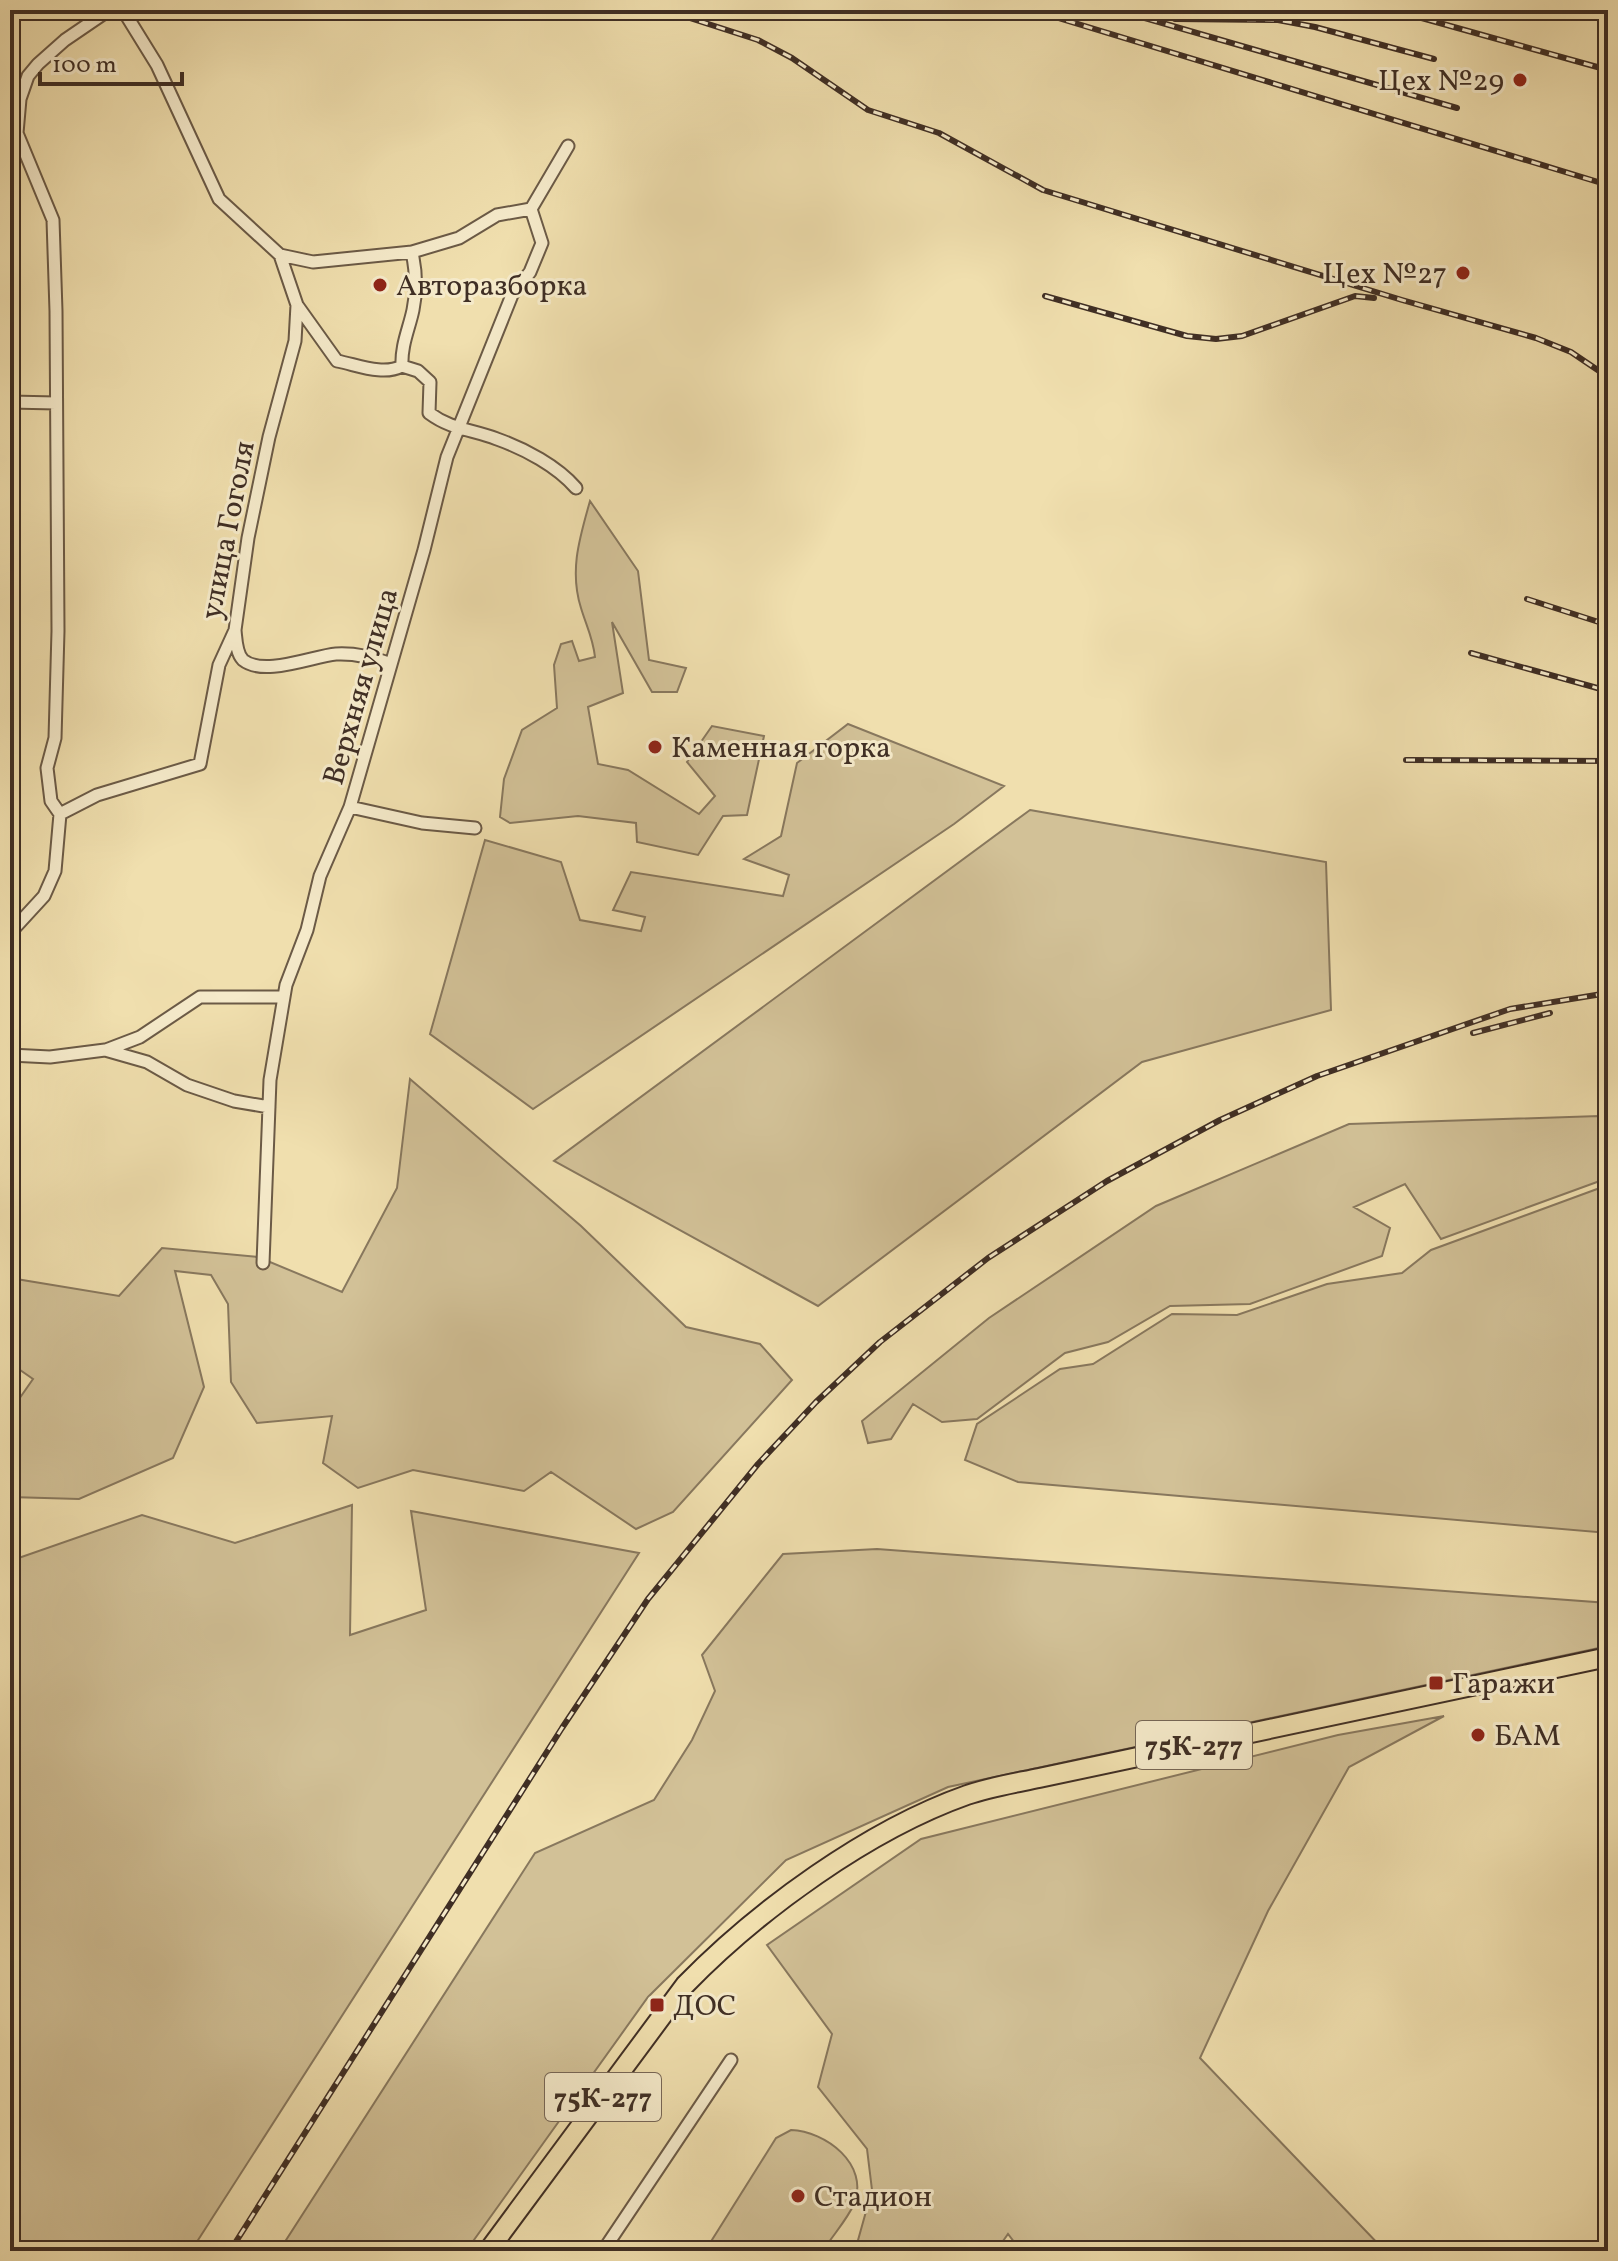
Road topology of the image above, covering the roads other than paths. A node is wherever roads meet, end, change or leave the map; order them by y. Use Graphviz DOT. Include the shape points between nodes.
graph roads {
  1 [pos="109,10"];
  2 [pos="123,10"];
  3 [pos="568,146"];
  4 [pos="531,209"];
  5 [pos="412,252"];
  6 [pos="280,255"];
  7 [pos="297,305"];
  8 [pos="402,366"];
  9 [pos="10,402"];
  10 [pos="56,403"];
  11 [pos="460,428"];
  12 [pos="576,488"];
  13 [pos="235,630"];
  14 [pos="391,664"];
  15 [pos="350,807"];
  16 [pos="60,814"];
  17 [pos="475,828"];
  18 [pos="10,933"];
  19 [pos="284,997"];
  20 [pos="105,1050"];
  21 [pos="10,1055"];
  22 [pos="269,1107"];
  23 [pos="263,1263"];
  24 [pos="1608,1657"];
  25 [pos="731,2060"];
  26 [pos="488,2251"];
  27 [pos="603,2251"];
  1 -- 10 [label="street" via="38,64 20,99 17,133 53,220"];
  2 -- 6 [label="street" via="157,65 219,199"];
  3 -- 4 [label="street"];
  4 -- 5 [label="street" via="497,215 459,238"];
  4 -- 11 [label="street, Верхняя улица" via="542,243 530,272 512,295"];
  5 -- 6 [label="street" via="313,262"];
  5 -- 8 [label="street" via="415,291"];
  6 -- 7 [label="street, улица Гоголя"];
  7 -- 8 [label="street" via="337,361 379,370"];
  7 -- 13 [label="street, улица Гоголя" via="295,341 269,437"];
  8 -- 11 [label="street" via="430,382 429,413 446,426"];
  9 -- 10 [label="street"];
  10 -- 16 [label="street" via="58,631 55,738 47,768 51,801"];
  11 -- 12 [label="street" via="534,457"];
  11 -- 14 [label="street, Верхняя улица" via="447,457"];
  13 -- 14 [label="street" via="237,650 254,665 348,654"];
  13 -- 16 [label="street, улица Гоголя" via="219,665 200,764 97,795"];
  14 -- 15 [label="street, Верхняя улица"];
  15 -- 17 [label="street"];
  15 -- 19 [label="street, Верхняя улица" via="320,876"];
  16 -- 18 [label="street" via="55,871 44,896"];
  19 -- 20 [label="street" via="200,997 140,1037"];
  19 -- 22 [label="street, Верхняя улица"];
  20 -- 21 [label="street" via="50,1057"];
  20 -- 22 [label="street" via="147,1062 187,1085"];
  22 -- 23 [label="street, Верхняя улица"];
  24 -- 26 [label="main road, 75К-277" via="1039,1778 968,1795 898,1824 806,1883 715,1954 685,1985"];
  25 -- 27 [label="street"];
}
